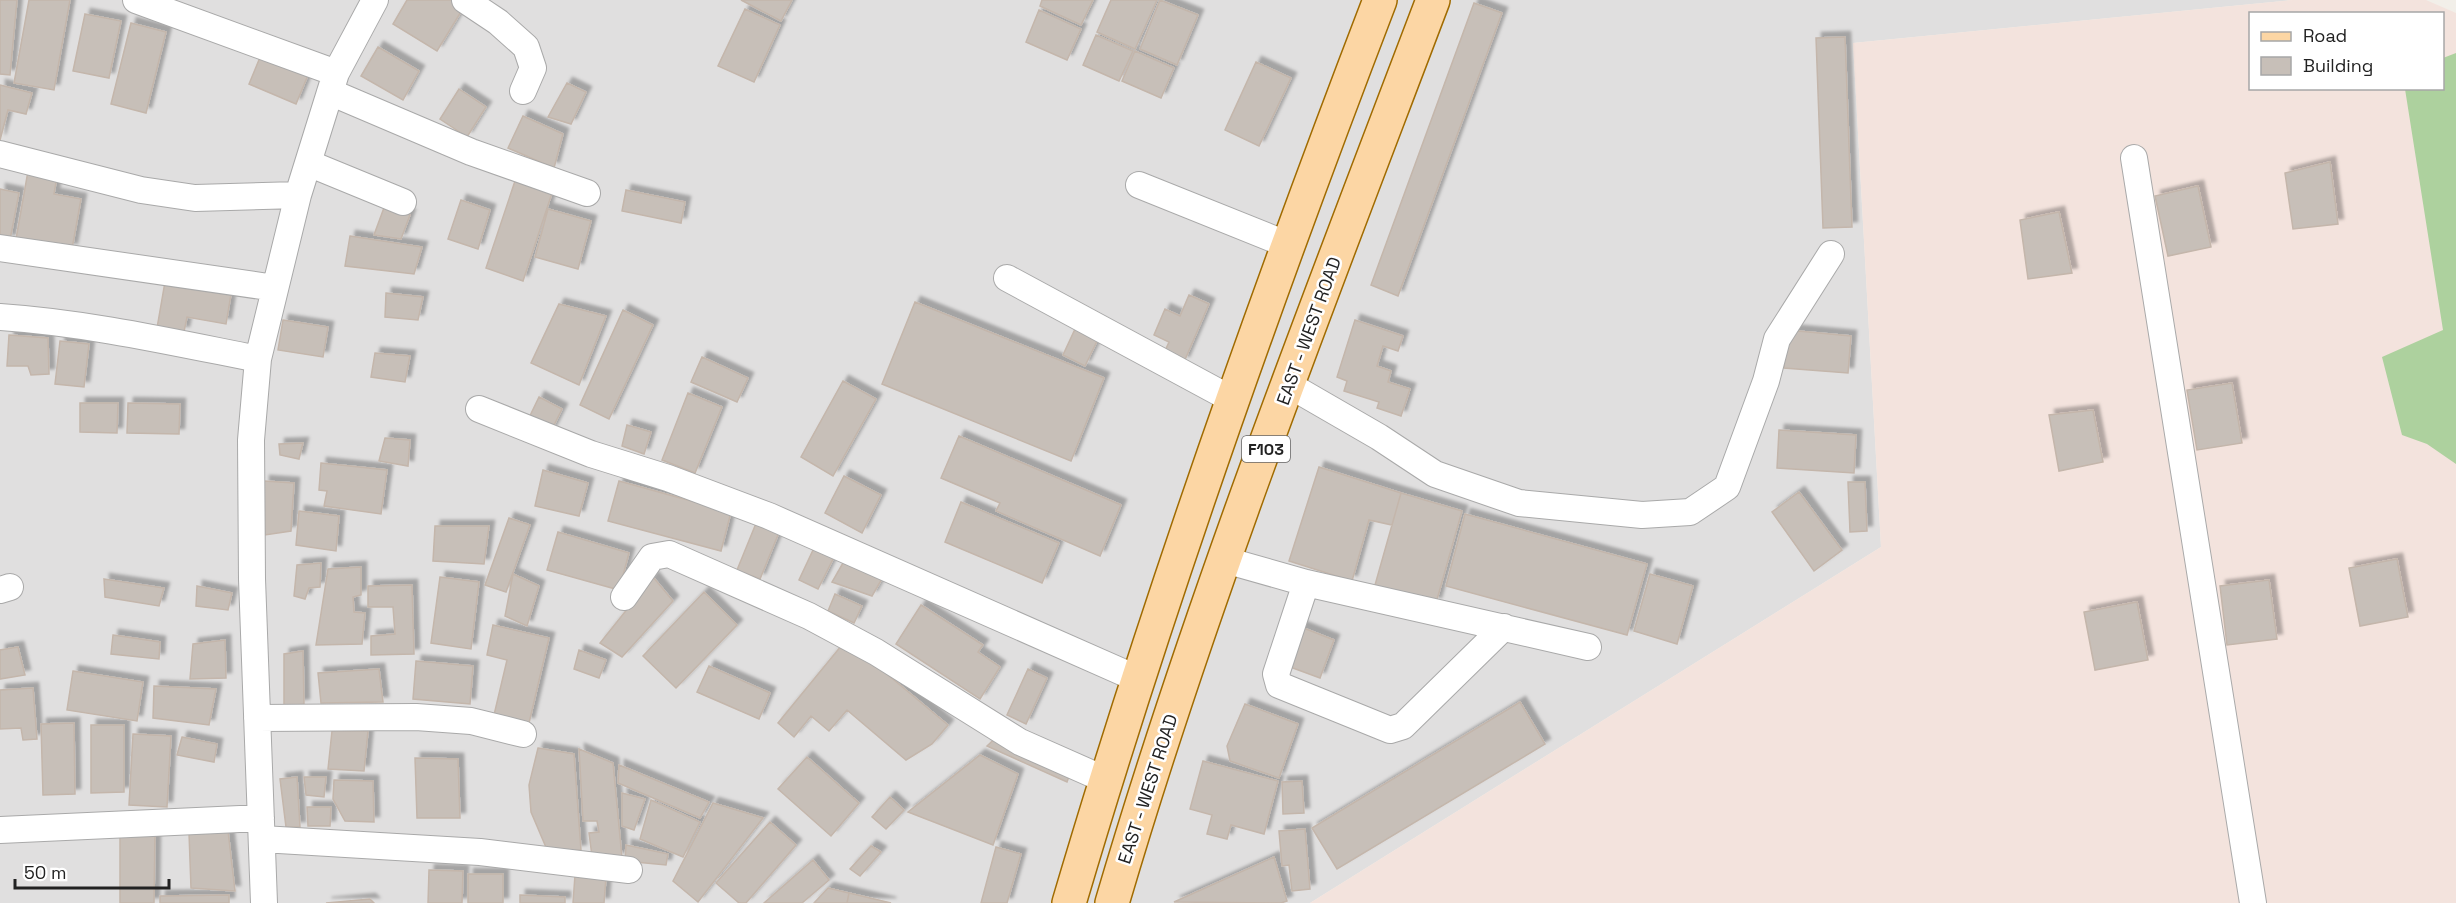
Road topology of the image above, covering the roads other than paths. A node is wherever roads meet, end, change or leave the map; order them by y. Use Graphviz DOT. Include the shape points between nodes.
graph roads {
  1 [pos="136,0"];
  2 [pos="375,0"];
  3 [pos="465,0"];
  4 [pos="1380,0"];
  5 [pos="1433,0"];
  6 [pos="333,82"];
  7 [pos="524,91"];
  8 [pos="0,154"];
  9 [pos="2134,158"];
  10 [pos="308,163"];
  11 [pos="1139,185"];
  12 [pos="587,193"];
  13 [pos="298,195"];
  14 [pos="403,202"];
  15 [pos="1286,244"];
  16 [pos="0,248"];
  17 [pos="1831,254"];
  18 [pos="1007,278"];
  19 [pos="275,288"];
  20 [pos="0,317"];
  21 [pos="258,359"];
  22 [pos="1289,385"];
  23 [pos="1233,400"];
  24 [pos="479,409"];
  25 [pos="1225,561"];
  26 [pos="1306,583"];
  27 [pos="624,597"];
  28 [pos="1504,627"];
  29 [pos="1588,647"];
  30 [pos="1138,679"];
  31 [pos="257,718"];
  32 [pos="523,734"];
  33 [pos="1106,780"];
  34 [pos="261,829"];
  35 [pos="0,830"];
  36 [pos="629,870"];
  37 [pos="264,903"];
  38 [pos="1069,903"];
  39 [pos="1112,903"];
  40 [pos="2253,903"];
  1 -- 6 [label="street"];
  2 -- 6 [label="street"];
  3 -- 7 [label="street" via="526,47 533,68"];
  4 -- 15 [label="main road, F103"];
  5 -- 22 [label="main road, EAST - WEST ROAD / F103"];
  6 -- 10 [label="street"];
  6 -- 12 [label="street" via="471,152"];
  8 -- 13 [label="street" via="141,190 195,198"];
  9 -- 40 [label="street"];
  10 -- 13 [label="street"];
  10 -- 14 [label="street"];
  11 -- 15 [label="street"];
  13 -- 19 [label="street"];
  15 -- 23 [label="main road, F103"];
  16 -- 19 [label="street"];
  17 -- 22 [label="street" via="1777,339 1766,381 1726,487 1690,512 1642,515 1519,503 1435,474"];
  18 -- 23 [label="street"];
  19 -- 21 [label="street"];
  20 -- 21 [label="street" via="124,331"];
  21 -- 31 [label="street" via="251,440"];
  22 -- 25 [label="main road, EAST - WEST ROAD / F103"];
  23 -- 30 [label="main road, F103"];
  24 -- 30 [label="street" via="591,454 769,516"];
  25 -- 26 [label="street"];
  25 -- 39 [label="main road, EAST - WEST ROAD / F103" via="1144,796"];
  26 -- 28 [label="street"];
  26 -- 28 [label="street" via="1276,674 1279,685 1390,730 1403,726"];
  27 -- 33 [label="street" via="652,557 669,554 809,616 876,652 1020,742"];
  28 -- 29 [label="street"];
  30 -- 33 [label="main road, F103"];
  31 -- 32 [label="street" via="416,717 471,721"];
  31 -- 34 [label="street"];
  33 -- 38 [label="main road, F103"];
  34 -- 35 [label="street"];
  34 -- 36 [label="street"];
  34 -- 37 [label="street"];
}
